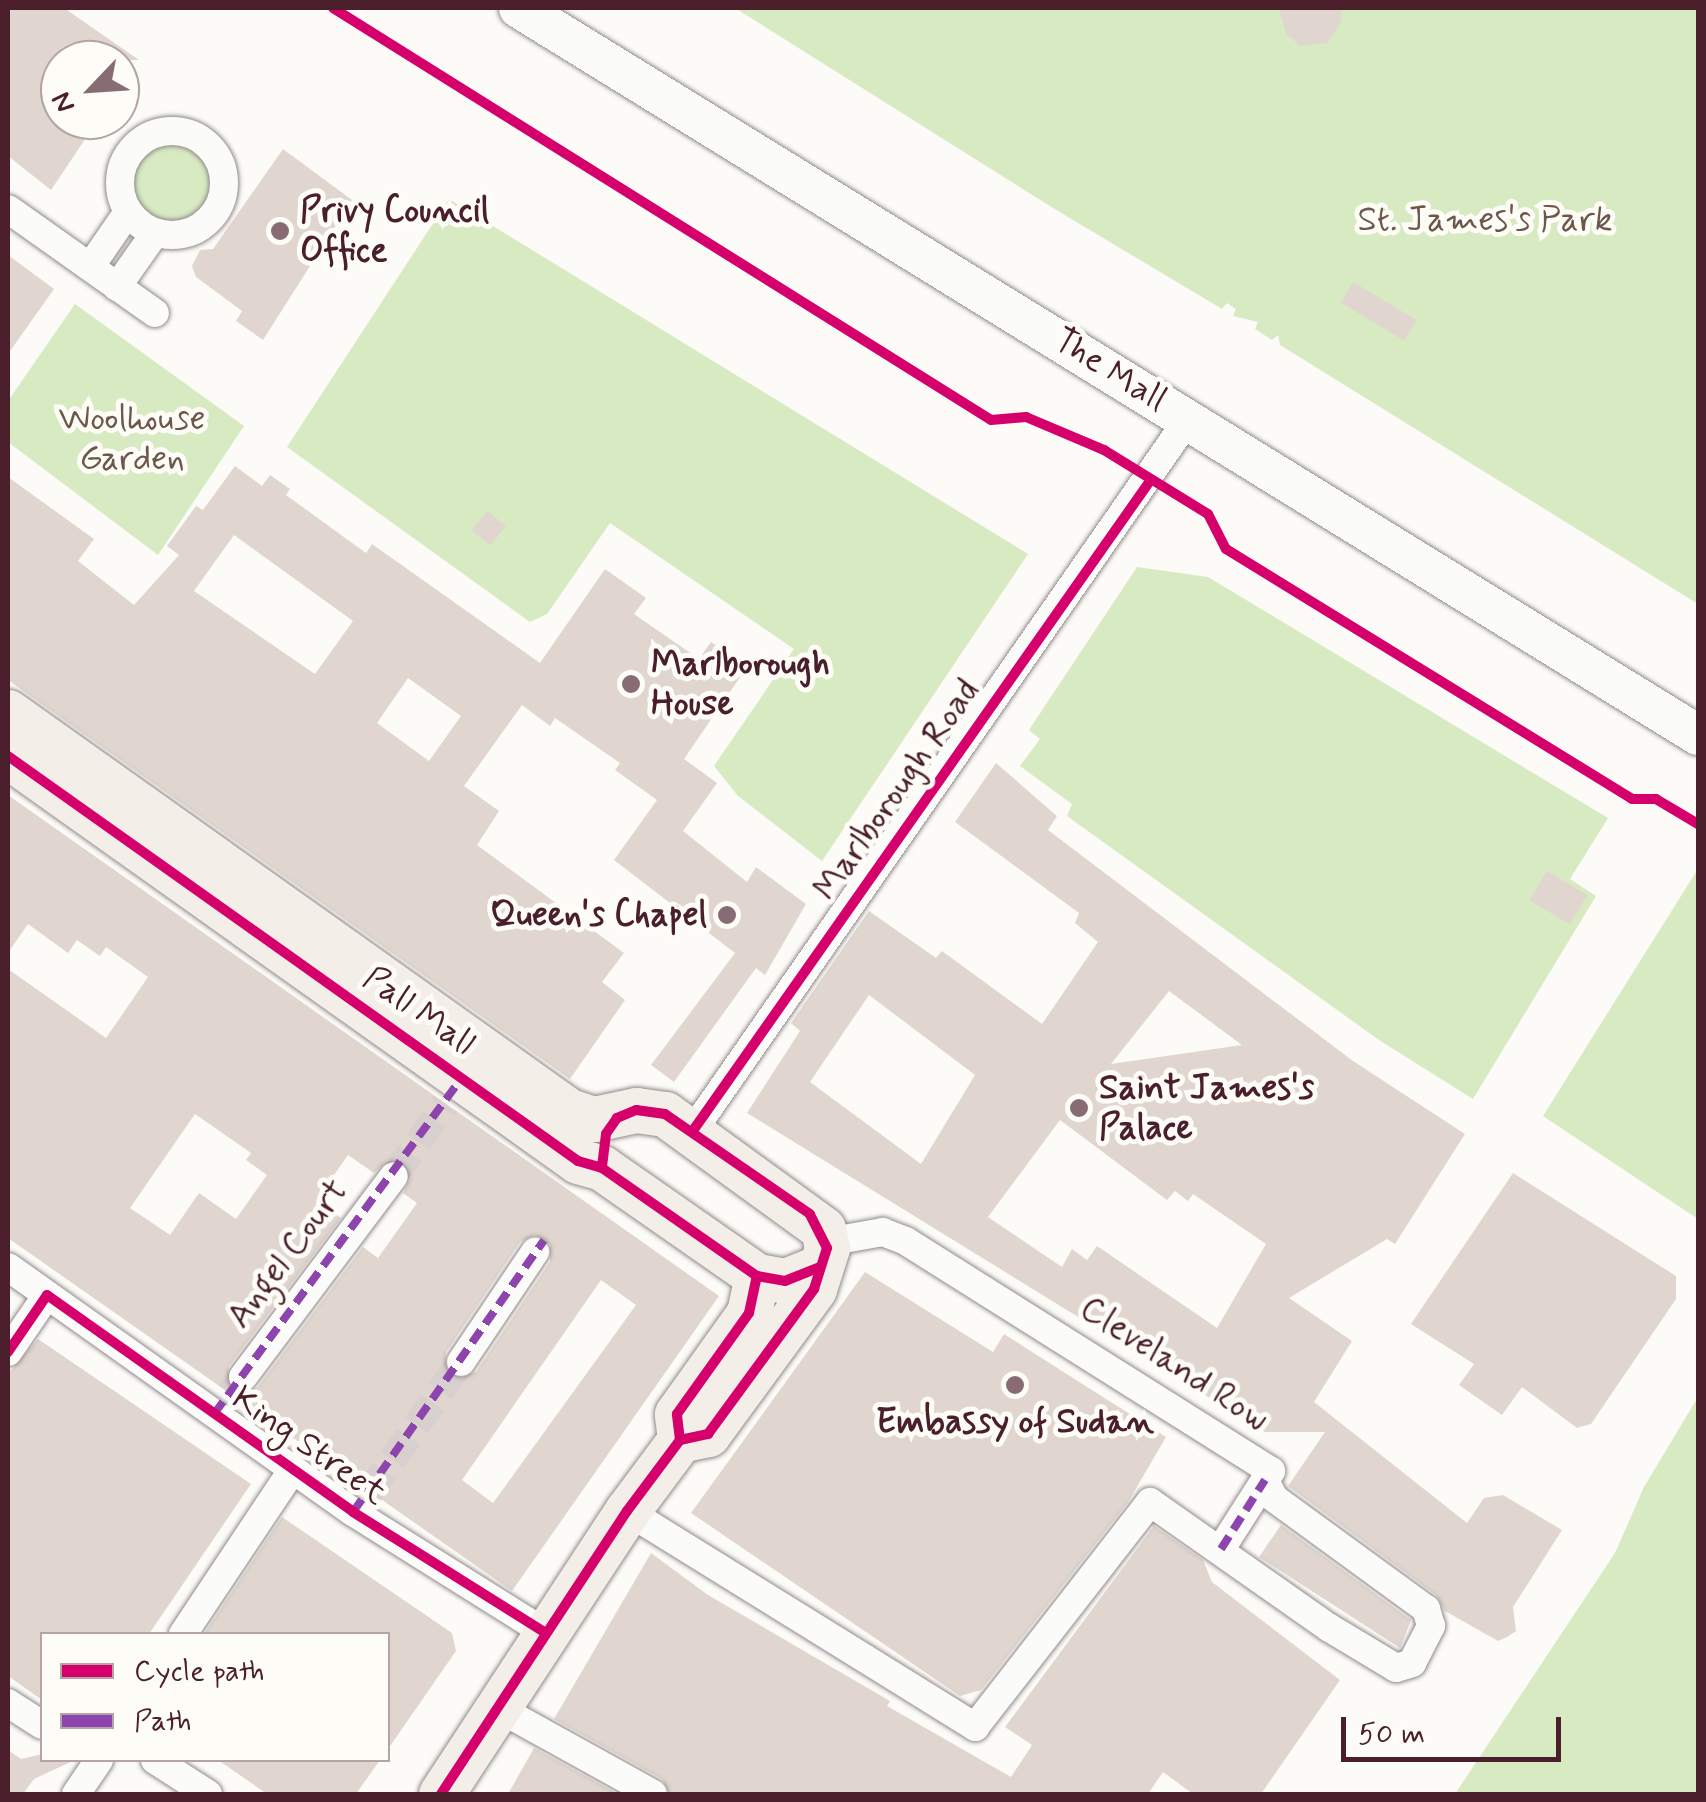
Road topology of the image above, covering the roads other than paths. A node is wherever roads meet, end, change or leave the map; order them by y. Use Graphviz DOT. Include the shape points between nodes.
graph roads {
  1 [pos="519,8"];
  2 [pos="8,210"];
  3 [pos="128,212"];
  4 [pos="155,233"];
  5 [pos="90,267"];
  6 [pos="117,287"];
  7 [pos="155,314"];
  8 [pos="1189,418"];
  9 [pos="12,735"];
  10 [pos="1698,736"];
  11 [pos="617,1118"];
  12 [pos="692,1132"];
  13 [pos="602,1168"];
  14 [pos="394,1176"];
  15 [pos="535,1252"];
  16 [pos="823,1255"];
  17 [pos="8,1267"];
  18 [pos="757,1276"];
  19 [pos="47,1296"];
  20 [pos="8,1352"];
  21 [pos="461,1362"];
  22 [pos="229,1395"];
  23 [pos="680,1440"];
  24 [pos="293,1469"];
  25 [pos="1265,1480"];
  26 [pos="627,1512"];
  27 [pos="1221,1549"];
  28 [pos="184,1632"];
  29 [pos="546,1633"];
  30 [pos="8,1703"];
  31 [pos="498,1708"];
  32 [pos="40,1724"];
  33 [pos="96,1762"];
  34 [pos="159,1762"];
  35 [pos="76,1794"];
  36 [pos="208,1794"];
  37 [pos="441,1794"];
  38 [pos="653,1794"];
  1 -- 8 [label="street, The Mall"];
  2 -- 5 [label="street"];
  3 -- 4 [label="street"];
  3 -- 4 [label="street" via="120,179 133,148 146,137 180,131 209,146 224,178 216,211 189,232"];
  3 -- 5 [label="street"];
  4 -- 6 [label="street"];
  5 -- 6 [label="street"];
  6 -- 7 [label="street"];
  8 -- 10 [label="street, The Mall"];
  8 -- 12 [label="street, Marlborough Road"];
  9 -- 11 [label="main road, Pall Mall" via="569,1111"];
  9 -- 13 [label="main road, Pall Mall" via="454,1090"];
  11 -- 12 [label="main road, Pall Mall" via="650,1110"];
  11 -- 13 [label="main road" via="606,1134"];
  12 -- 16 [label="main road, Pall Mall" via="810,1214"];
  13 -- 18 [label="main road, Pall Mall"];
  14 -- 22 [label="street, Angel Court"];
  15 -- 21 [label="street"];
  16 -- 18 [label="main road" via="786,1281"];
  16 -- 23 [label="main road" via="814,1289 708,1434"];
  16 -- 25 [label="street, Cleveland Row" via="883,1232 906,1241 1271,1471"];
  17 -- 19 [label="street, King Street"];
  18 -- 23 [label="main road" via="740,1326 677,1414"];
  19 -- 20 [label="street"];
  19 -- 22 [label="street, King Street"];
  22 -- 24 [label="street, King Street"];
  23 -- 26 [label="main road"];
  24 -- 28 [label="street"];
  24 -- 29 [label="street, King Street" via="360,1503"];
  25 -- 27 [label="street"];
  25 -- 27 [label="street, Cleveland Row" via="1274,1498 1426,1610 1432,1626 1412,1663 1390,1665"];
  26 -- 27 [label="street, Cleveland Row" via="975,1727 1150,1502"];
  26 -- 29 [label="main road"];
  29 -- 31 [label="main road"];
  30 -- 32 [label="street"];
  31 -- 37 [label="main road"];
  31 -- 38 [label="street"];
  33 -- 35 [label="street"];
  34 -- 36 [label="street"];
}
